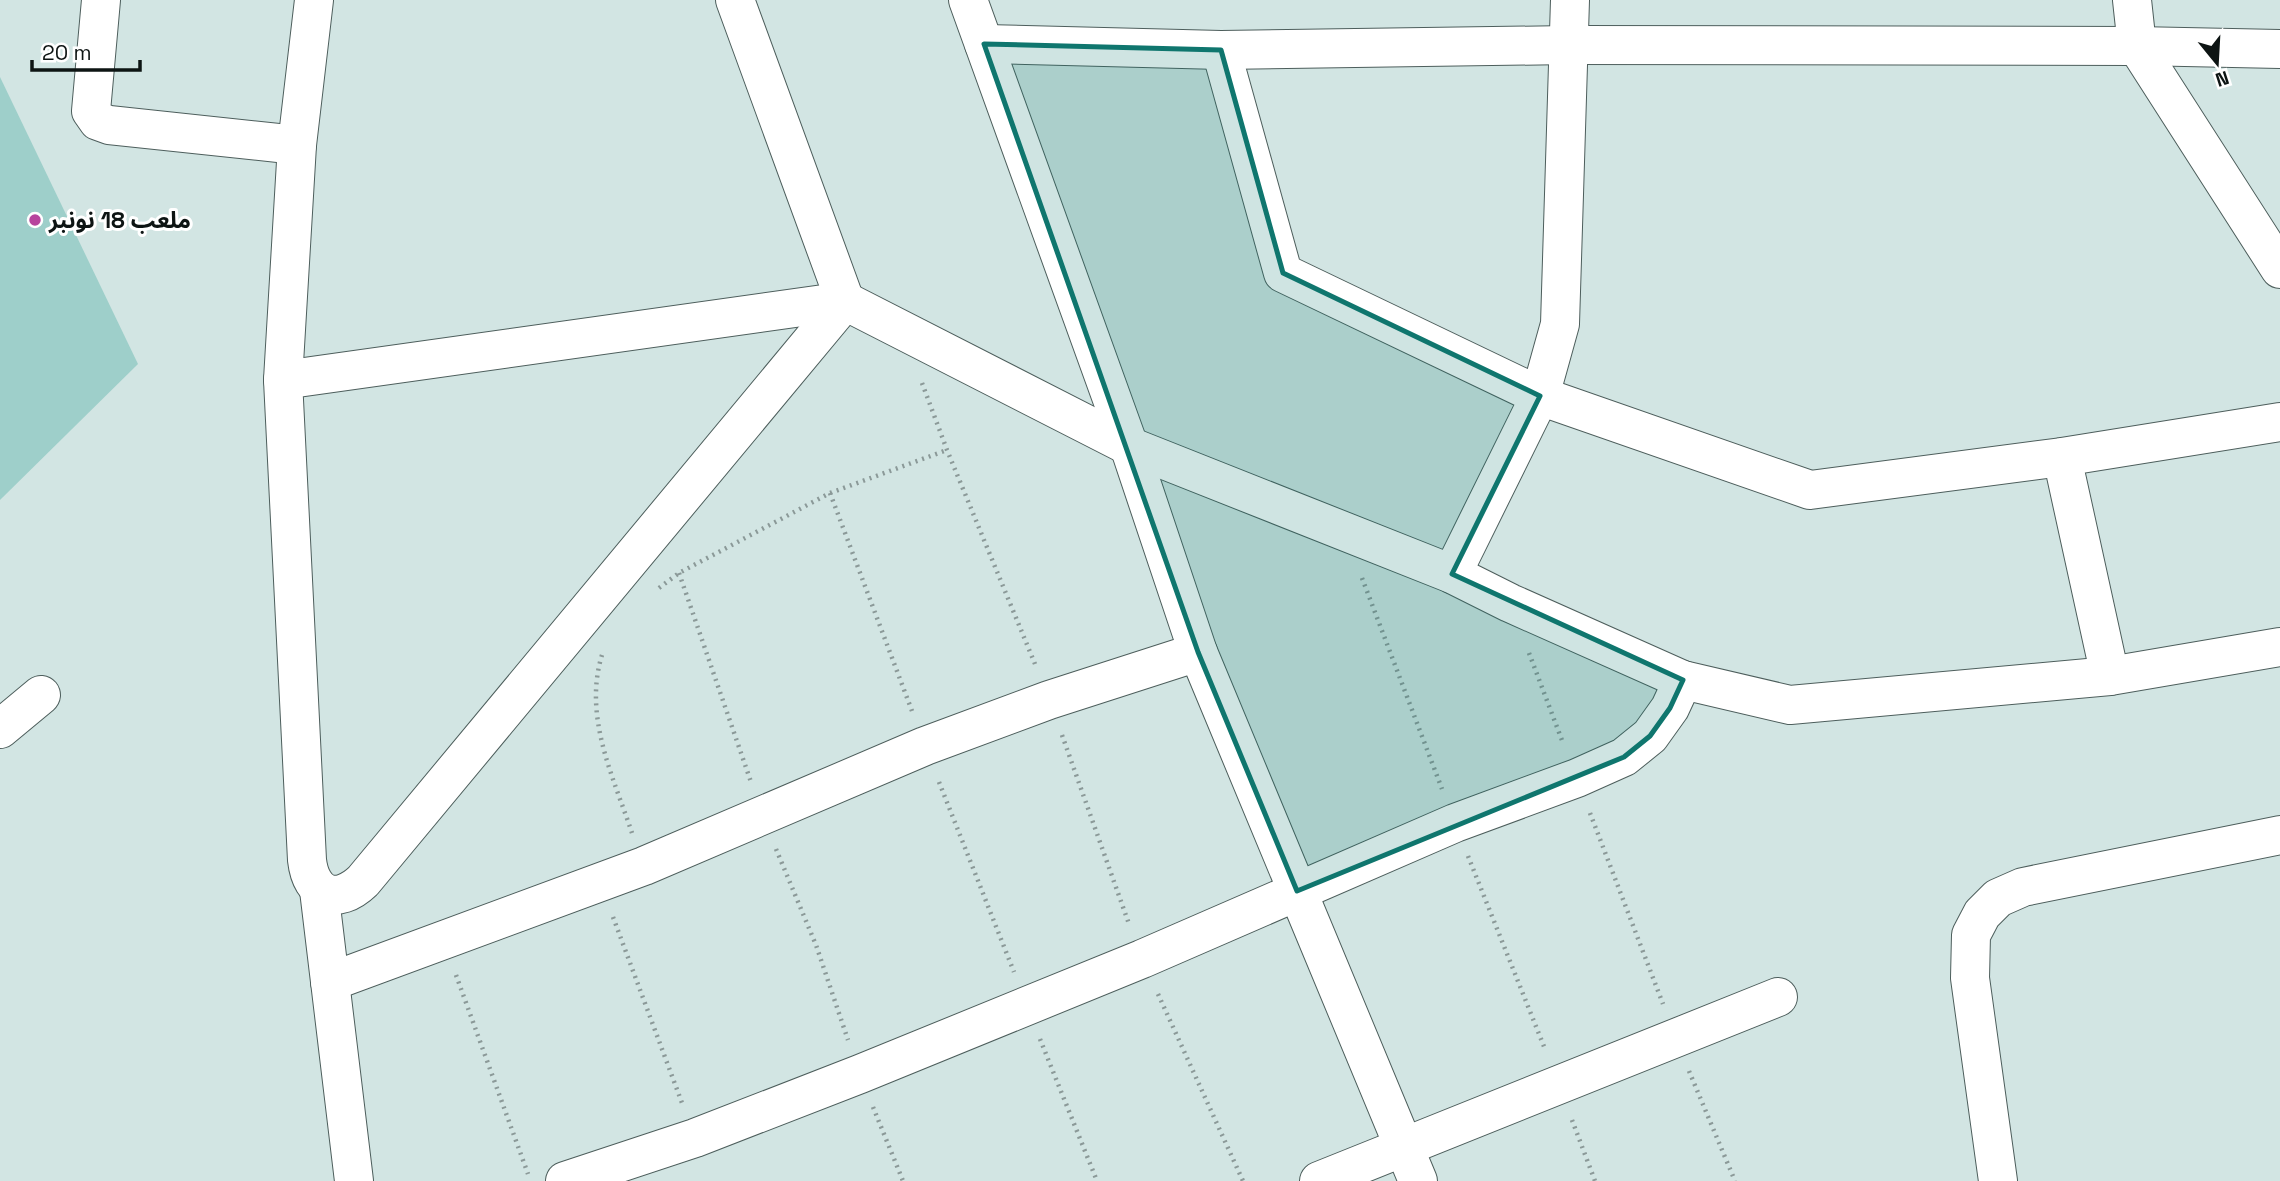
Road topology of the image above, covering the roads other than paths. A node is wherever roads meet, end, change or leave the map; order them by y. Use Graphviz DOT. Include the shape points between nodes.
graph roads {
  1 [pos="101,0"];
  2 [pos="314,0"];
  3 [pos="735,0"];
  4 [pos="968,0"];
  5 [pos="1570,0"];
  6 [pos="2132,0"];
  7 [pos="984,44"];
  8 [pos="1569,45"];
  9 [pos="2137,46"];
  10 [pos="2280,49"];
  11 [pos="1221,50"];
  12 [pos="297,145"];
  13 [pos="2280,269"];
  14 [pos="845,301"];
  15 [pos="283,380"];
  16 [pos="1540,396"];
  17 [pos="2280,422"];
  18 [pos="1129,446"];
  19 [pos="2062,457"];
  20 [pos="1452,574"];
  21 [pos="2280,647"];
  22 [pos="1198,652"];
  23 [pos="2110,676"];
  24 [pos="1684,680"];
  25 [pos="41,695"];
  26 [pos="0,729"];
  27 [pos="2280,835"];
  28 [pos="319,890"];
  29 [pos="1297,891"];
  30 [pos="330,982"];
  31 [pos="1778,997"];
  32 [pos="1404,1146"];
  33 [pos="354,1181"];
  34 [pos="565,1181"];
  35 [pos="1320,1181"];
  36 [pos="1418,1181"];
  37 [pos="1998,1181"];
  1 -- 12 [label="street" via="91,99 91,111 98,121"];
  2 -- 12 [label="street"];
  3 -- 14 [label="street"];
  4 -- 7 [label="street"];
  5 -- 8 [label="street"];
  6 -- 9 [label="street"];
  7 -- 11 [label="street"];
  7 -- 18 [label="street"];
  8 -- 9 [label="street"];
  8 -- 11 [label="street"];
  8 -- 16 [label="street" via="1560,324"];
  9 -- 10 [label="street"];
  9 -- 13 [label="street"];
  11 -- 16 [label="street" via="1283,273"];
  12 -- 15 [label="street"];
  14 -- 15 [label="street"];
  14 -- 18 [label="street"];
  14 -- 28 [label="street" via="363,881 351,892 335,895"];
  15 -- 28 [label="street" via="307,860 309,876"];
  16 -- 19 [label="street" via="1810,490"];
  16 -- 20 [label="street"];
  17 -- 19 [label="street"];
  18 -- 20 [label="street"];
  18 -- 22 [label="street"];
  19 -- 23 [label="street"];
  20 -- 24 [label="street"];
  21 -- 23 [label="street"];
  22 -- 29 [label="street"];
  22 -- 30 [label="street" via="925,746 644,866"];
  23 -- 24 [label="street" via="1790,705"];
  24 -- 29 [label="street" via="1650,736 1624,757"];
  25 -- 26 [label="street"];
  27 -- 37 [label="street" via="2023,887 1998,898 1982,914 1971,935 1970,978"];
  28 -- 30 [label="street"];
  29 -- 32 [label="street"];
  29 -- 34 [label="street" via="860,1074 695,1138"];
  30 -- 33 [label="street"];
  31 -- 32 [label="street"];
  32 -- 35 [label="street"];
  32 -- 36 [label="street"];
}
